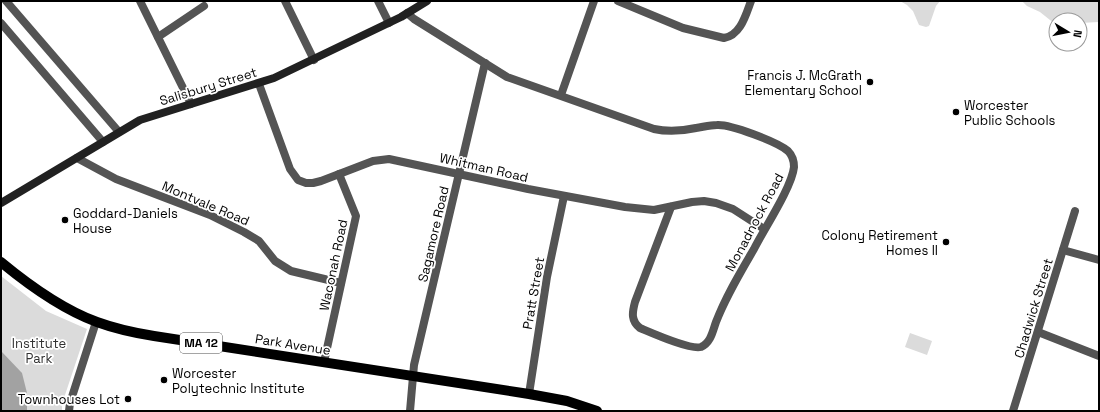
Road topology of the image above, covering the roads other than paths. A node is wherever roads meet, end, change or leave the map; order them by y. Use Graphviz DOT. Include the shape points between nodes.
graph roads {
  1 [pos="6,1"];
  2 [pos="140,1"];
  3 [pos="285,1"];
  4 [pos="378,1"];
  5 [pos="427,1"];
  6 [pos="594,1"];
  7 [pos="618,1"];
  8 [pos="751,1"];
  9 [pos="204,6"];
  10 [pos="407,13"];
  11 [pos="1,23"];
  12 [pos="389,23"];
  13 [pos="158,37"];
  14 [pos="314,60"];
  15 [pos="485,63"];
  16 [pos="259,84"];
  17 [pos="560,95"];
  18 [pos="191,104"];
  19 [pos="119,132"];
  20 [pos="103,142"];
  21 [pos="76,158"];
  22 [pos="459,173"];
  23 [pos="339,174"];
  24 [pos="564,196"];
  25 [pos="1,203"];
  26 [pos="670,206"];
  27 [pos="1075,211"];
  28 [pos="764,229"];
  29 [pos="1063,250"];
  30 [pos="1099,260"];
  31 [pos="1,262"];
  32 [pos="341,283"];
  33 [pos="96,322"];
  34 [pos="1038,332"];
  35 [pos="1099,356"];
  36 [pos="324,362"];
  37 [pos="413,376"];
  38 [pos="528,394"];
  39 [pos="69,411"];
  40 [pos="410,411"];
  41 [pos="597,411"];
  42 [pos="1013,411"];
  1 -- 19 [label="street"];
  2 -- 13 [label="street"];
  3 -- 14 [label="street"];
  4 -- 12 [label="street"];
  5 -- 10 [label="main road, Salisbury Street"];
  6 -- 17 [label="street"];
  7 -- 8 [label="street" via="683,28 720,37 733,35 743,21"];
  9 -- 13 [label="street"];
  10 -- 12 [label="main road, Salisbury Street"];
  10 -- 15 [label="street, Monadnock Road"];
  11 -- 20 [label="street"];
  12 -- 14 [label="main road, Salisbury Street"];
  13 -- 18 [label="street"];
  14 -- 16 [label="main road, Salisbury Street"];
  15 -- 17 [label="street, Monadnock Road" via="507,77"];
  15 -- 22 [label="street, Sagamore Road"];
  16 -- 18 [label="main road, Salisbury Street"];
  16 -- 23 [label="street, Whitman Road" via="295,178 313,183"];
  17 -- 28 [label="street, Monadnock Road" via="654,129 678,131 721,125 769,140 784,148 793,158 793,171 788,187"];
  18 -- 19 [label="main road, Salisbury Street" via="140,120"];
  19 -- 20 [label="main road, Salisbury Street"];
  20 -- 21 [label="main road, Salisbury Street"];
  21 -- 25 [label="main road, Salisbury Street"];
  21 -- 32 [label="street, Montvale Road" via="116,179 244,232 259,241 275,261 290,271"];
  22 -- 23 [label="street, Whitman Road" via="401,160 384,159"];
  22 -- 24 [label="street, Whitman Road"];
  22 -- 37 [label="street, Sagamore Road"];
  23 -- 32 [label="street, Waconah Road" via="356,216"];
  24 -- 26 [label="street, Whitman Road" via="646,210"];
  24 -- 38 [label="street, Pratt Street" via="547,277"];
  26 -- 28 [label="street, Whitman Road" via="704,201 716,203 734,209"];
  26 -- 28 [label="street, Monadnock Road" via="632,316 639,328 689,347 701,346 710,339 725,301"];
  27 -- 29 [label="street, Chadwick Street"];
  29 -- 30 [label="street"];
  29 -- 34 [label="street, Chadwick Street"];
  31 -- 33 [label="main road, Park Avenue / MA 12" via="51,299"];
  32 -- 36 [label="street, Waconah Road"];
  33 -- 36 [label="main road, Park Avenue / MA 12" via="148,335"];
  33 -- 39 [label="street"];
  34 -- 35 [label="street"];
  34 -- 42 [label="street, Chadwick Street"];
  36 -- 37 [label="main road, Park Avenue / MA 12"];
  37 -- 38 [label="main road, Park Avenue / MA 12"];
  37 -- 40 [label="street, Sagamore Road"];
  38 -- 41 [label="main road, Park Avenue / MA 12" via="567,401"];
}
